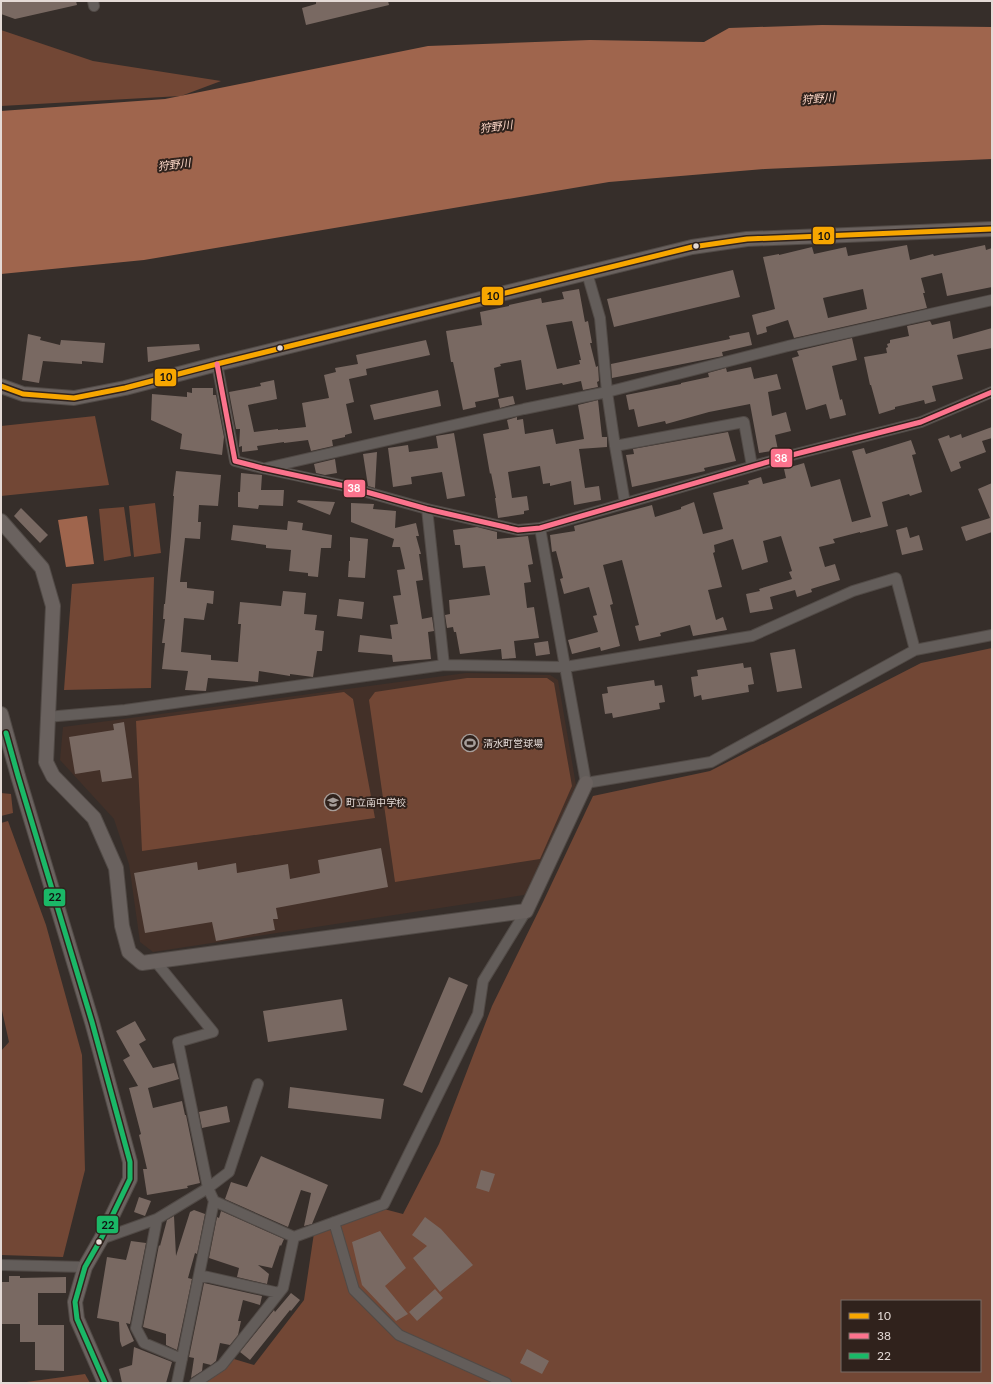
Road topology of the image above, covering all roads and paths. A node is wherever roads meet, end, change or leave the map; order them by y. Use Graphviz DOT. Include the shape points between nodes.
graph roads {
  1 [pos="992,229"];
  2 [pos="587,273"];
  3 [pos="992,300"];
  4 [pos="218,364"];
  5 [pos="1,386"];
  6 [pos="607,392"];
  7 [pos="992,392"];
  8 [pos="615,446"];
  9 [pos="752,466"];
  10 [pos="262,468"];
  11 [pos="625,503"];
  12 [pos="427,509"];
  13 [pos="1,521"];
  14 [pos="540,528"];
  15 [pos="992,635"];
  16 [pos="915,650"];
  17 [pos="444,665"];
  18 [pos="565,667"];
  19 [pos="1,714"];
  20 [pos="47,717"];
  21 [pos="586,783"];
  22 [pos="526,911"];
  23 [pos="156,962"];
  24 [pos="258,1084"];
  25 [pos="208,1188"];
  26 [pos="214,1201"];
  27 [pos="157,1219"];
  28 [pos="334,1222"];
  29 [pos="294,1237"];
  30 [pos="101,1240"];
  31 [pos="1,1265"];
  32 [pos="85,1267"];
  33 [pos="199,1275"];
  34 [pos="279,1293"];
  35 [pos="182,1359"];
  36 [pos="105,1383"];
  37 [pos="177,1383"];
  38 [pos="195,1383"];
  39 [pos="506,1383"];
  1 -- 2 [label="street" via="747,239 692,247"];
  2 -- 4 [label="street"];
  2 -- 6 [label="street" via="600,318"];
  3 -- 6 [label="street" via="780,348"];
  4 -- 5 [label="street" via="74,398 23,394"];
  4 -- 10 [label="street" via="235,461"];
  6 -- 8 [label="street"];
  6 -- 10 [label="street"];
  7 -- 9 [label="street" via="921,422"];
  8 -- 9 [label="street" via="744,422"];
  8 -- 11 [label="street"];
  9 -- 11 [label="street"];
  10 -- 12 [label="street" via="345,486"];
  11 -- 14 [label="street"];
  12 -- 14 [label="street" via="518,530"];
  12 -- 17 [label="street"];
  13 -- 20 [label="street" via="42,568 53,606"];
  14 -- 18 [label="street"];
  15 -- 16 [label="street"];
  16 -- 18 [label="street" via="896,578 853,591 752,636"];
  16 -- 21 [label="street" via="711,762"];
  17 -- 18 [label="street"];
  17 -- 20 [label="street" via="125,710"];
  18 -- 21 [label="street"];
  19 -- 30 [label="street" via="92,1022 130,1162 130,1179"];
  20 -- 23 [label="street" via="46,762 53,776 94,818 116,868 122,926 129,952 142,963"];
  21 -- 22 [label="street"];
  22 -- 23 [label="street"];
  22 -- 28 [label="street" via="483,981 478,1014 384,1204"];
  23 -- 25 [label="street" via="213,1032 178,1042"];
  24 -- 25 [label="street" via="229,1172"];
  25 -- 26 [label="street"];
  25 -- 27 [label="street"];
  26 -- 29 [label="street"];
  26 -- 33 [label="street"];
  27 -- 30 [label="street"];
  27 -- 35 [label="street" via="136,1328 144,1343"];
  28 -- 29 [label="street"];
  28 -- 39 [label="street" via="354,1290 399,1334"];
  29 -- 34 [label="street"];
  30 -- 32 [label="street"];
  31 -- 32 [label="street"];
  32 -- 36 [label="street" via="75,1302 77,1319"];
  33 -- 34 [label="street"];
  33 -- 35 [label="street"];
  34 -- 38 [label="street" via="222,1365"];
  35 -- 37 [label="street"];
}
